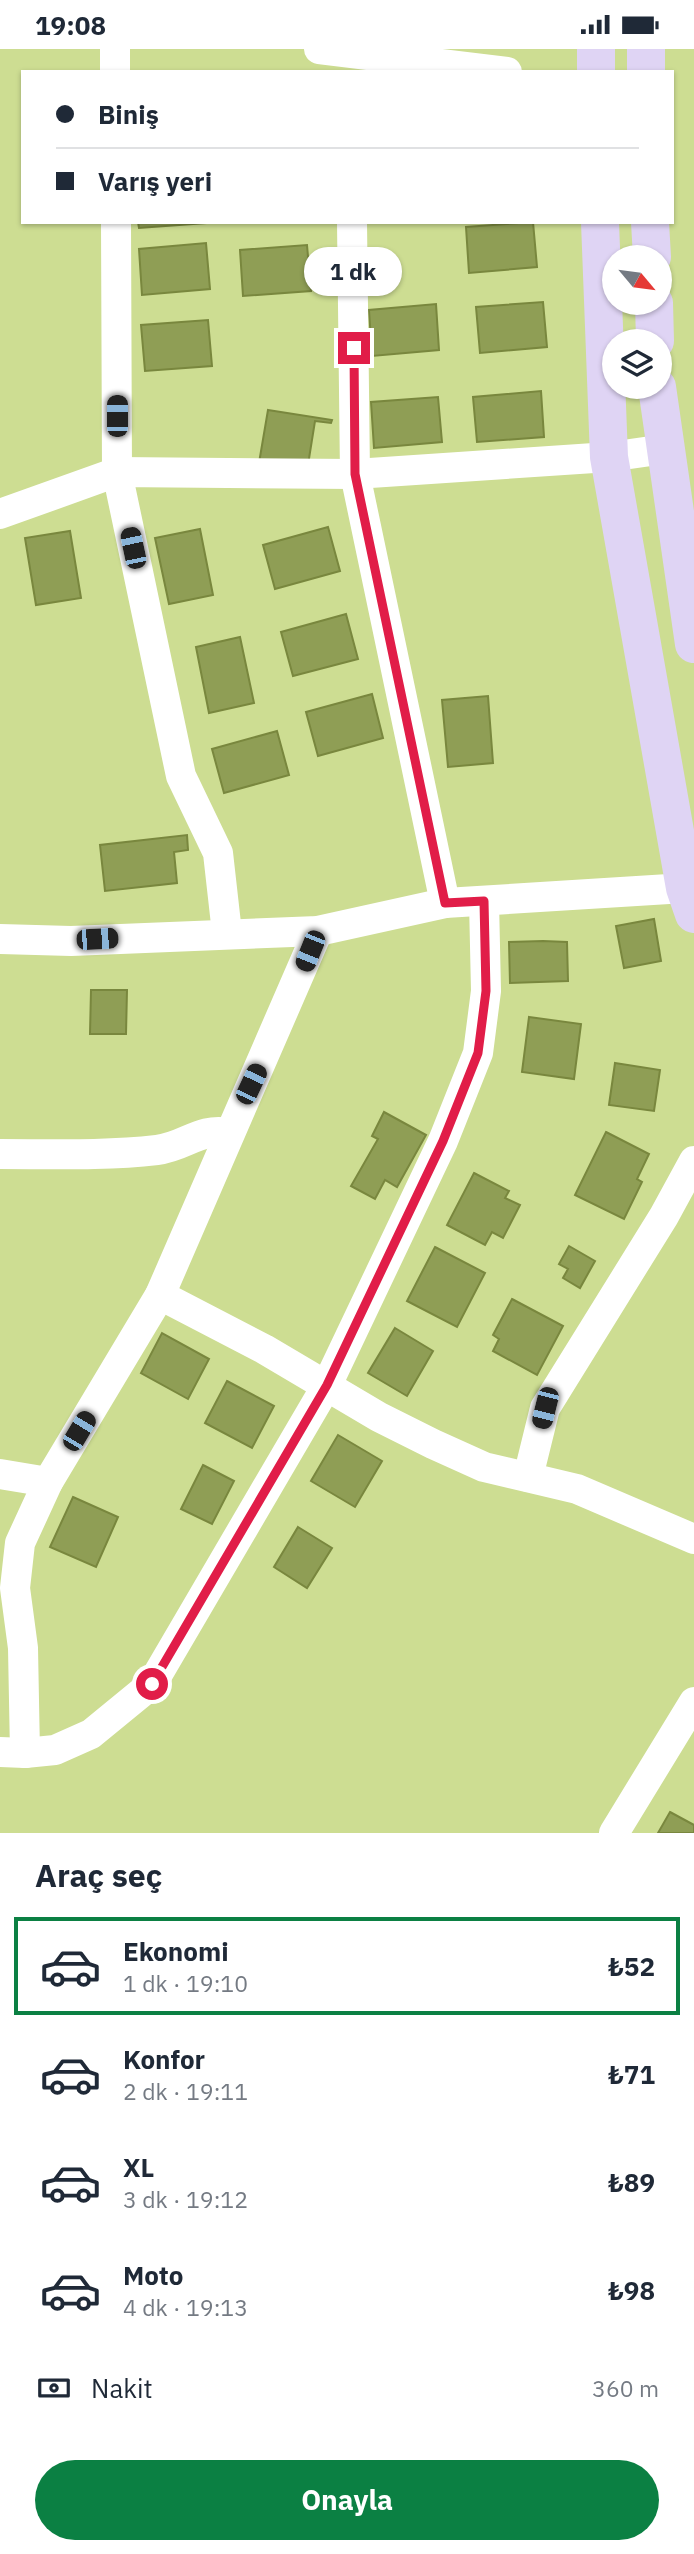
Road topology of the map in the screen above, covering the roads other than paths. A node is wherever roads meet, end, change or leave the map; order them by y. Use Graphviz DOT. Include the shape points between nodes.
graph roads {
  1 [pos="115,49"];
  2 [pos="319,49"];
  3 [pos="596,49"];
  4 [pos="646,49"];
  5 [pos="351,62"];
  6 [pos="115,70"];
  7 [pos="476,70"];
  8 [pos="596,70"];
  9 [pos="646,70"];
  10 [pos="116,224"];
  11 [pos="352,224"];
  12 [pos="600,224"];
  13 [pos="650,224"];
  14 [pos="651,245"];
  15 [pos="659,399"];
  16 [pos="665,449"];
  17 [pos="609,457"];
  18 [pos="117,472"];
  19 [pos="355,474"];
  20 [pos="0,514"];
  21 [pos="694,644"];
  22 [pos="484,901"];
  23 [pos="690,901"];
  24 [pos="445,903"];
  25 [pos="318,931"];
  26 [pos="227,933"];
  27 [pos="0,939"];
  28 [pos="229,1133"];
  29 [pos="0,1154"];
  30 [pos="694,1161"];
  31 [pos="160,1295"];
  32 [pos="327,1385"];
  33 [pos="0,1473"];
  34 [pos="528,1477"];
  35 [pos="48,1482"];
  36 [pos="694,1539"];
  37 [pos="694,1702"];
  38 [pos="12,1752"];
  39 [pos="614,1833"];
  1 -- 6 [label="street"];
  2 -- 5 [label="street"];
  3 -- 8 [label="main road"];
  4 -- 9 [label="main road"];
  5 -- 7 [label="street"];
  10 -- 18 [label="street"];
  11 -- 19 [label="street"];
  12 -- 17 [label="main road"];
  13 -- 14 [label="main road"];
  15 -- 16 [label="main road"];
  16 -- 17 [label="street"];
  16 -- 21 [label="main road"];
  17 -- 19 [label="street"];
  17 -- 23 [label="main road"];
  18 -- 19 [label="street"];
  18 -- 20 [label="street"];
  18 -- 26 [label="street" via="181,776 218,852"];
  19 -- 24 [label="street"];
  22 -- 23 [label="street"];
  22 -- 24 [label="street"];
  22 -- 32 [label="street" via="486,991 478,1053 443,1141"];
  24 -- 25 [label="street"];
  25 -- 26 [label="street"];
  25 -- 28 [label="street"];
  26 -- 27 [label="street" via="71,941"];
  28 -- 29 [label="street" via="215,1130 162,1150"];
  28 -- 31 [label="street"];
  30 -- 34 [label="street" via="545,1408"];
  31 -- 32 [label="street"];
  31 -- 35 [label="street"];
  32 -- 34 [label="street" via="379,1417 484,1467"];
  32 -- 38 [label="street" via="152,1684 91,1734 55,1750"];
  33 -- 35 [label="street"];
  34 -- 36 [label="street" via="577,1489"];
  35 -- 38 [label="street" via="20,1543 15,1588 23,1648"];
  37 -- 39 [label="street"];
}
